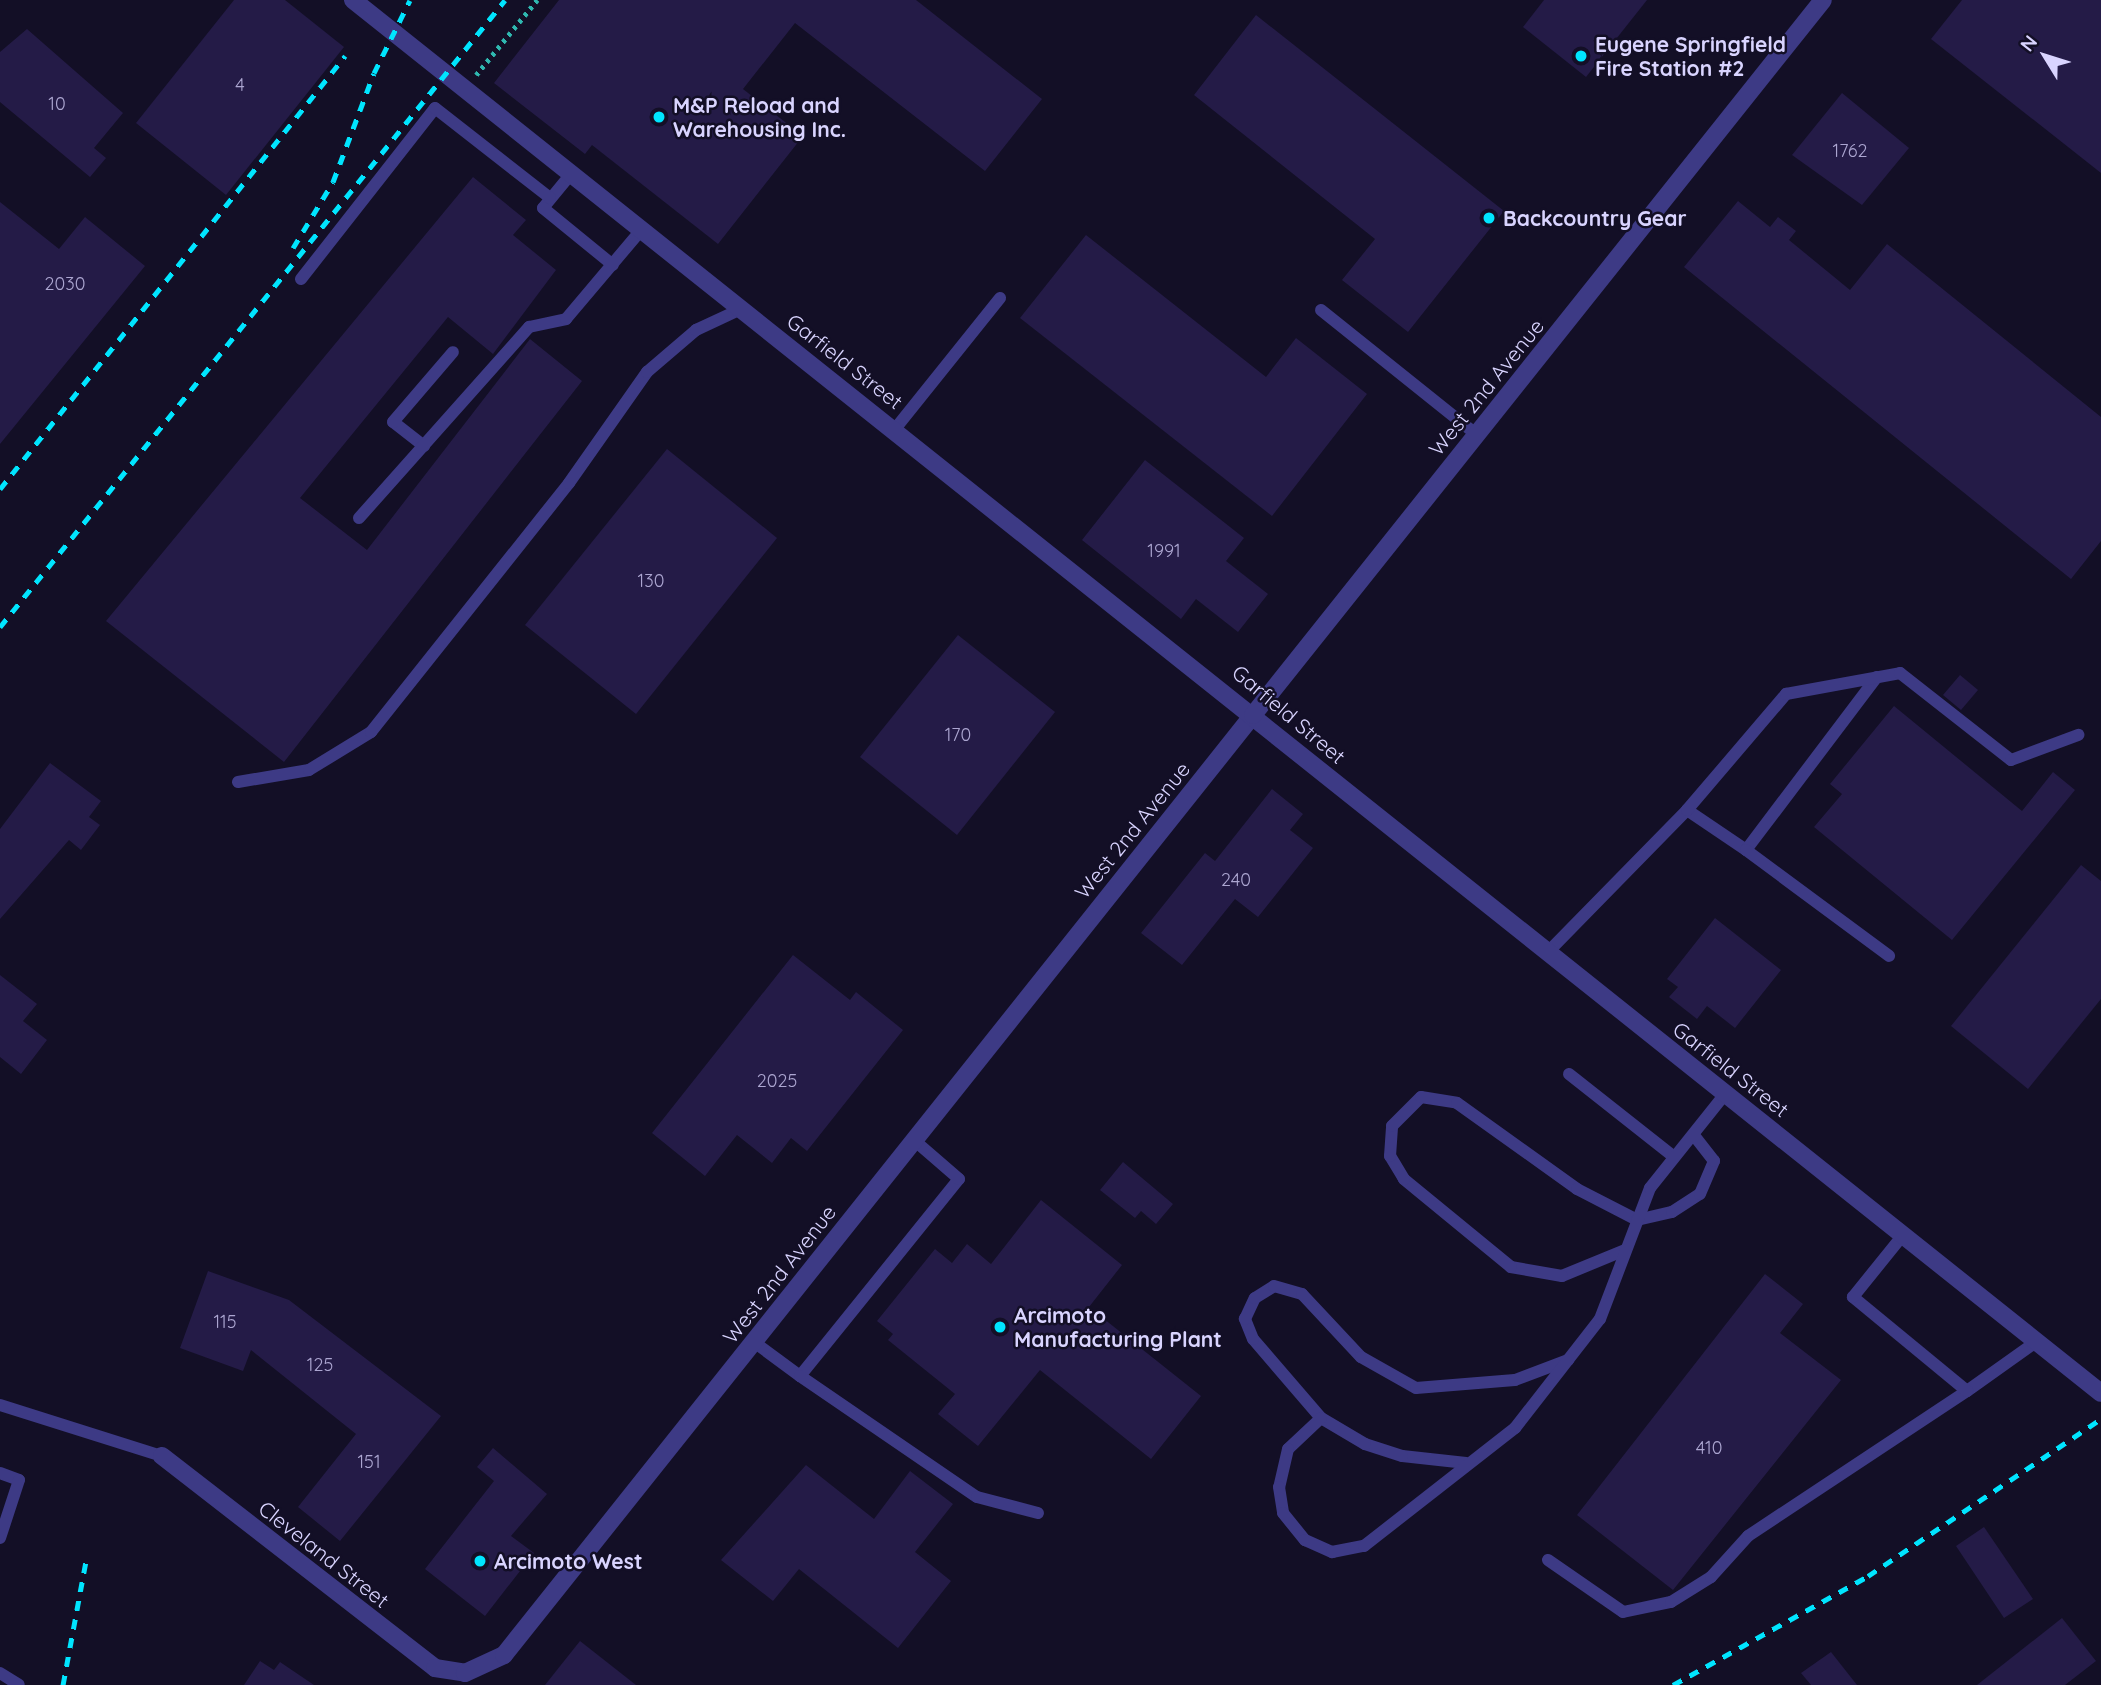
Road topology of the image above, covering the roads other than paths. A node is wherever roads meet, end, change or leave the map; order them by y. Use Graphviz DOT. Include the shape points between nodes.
graph roads {
  1 [pos="353,0"];
  2 [pos="1823,0"];
  3 [pos="571,174"];
  4 [pos="550,198"];
  5 [pos="642,229"];
  6 [pos="613,265"];
  7 [pos="301,279"];
  8 [pos="1000,298"];
  9 [pos="741,309"];
  10 [pos="1321,310"];
  11 [pos="453,352"];
  12 [pos="895,429"];
  13 [pos="1477,435"];
  14 [pos="424,446"];
  15 [pos="359,518"];
  16 [pos="1877,677"];
  17 [pos="1253,715"];
  18 [pos="2078,735"];
  19 [pos="238,782"];
  20 [pos="1687,810"];
  21 [pos="1746,850"];
  22 [pos="1547,953"];
  23 [pos="1889,956"];
  24 [pos="1569,1074"];
  25 [pos="1725,1094"];
  26 [pos="1694,1135"];
  27 [pos="914,1140"];
  28 [pos="1673,1156"];
  29 [pos="1637,1220"];
  30 [pos="1903,1235"];
  31 [pos="1625,1250"];
  32 [pos="754,1342"];
  33 [pos="2036,1342"];
  34 [pos="1569,1360"];
  35 [pos="800,1376"];
  36 [pos="1967,1391"];
  37 [pos="2101,1392"];
  38 [pos="0,1405"];
  39 [pos="1321,1418"];
  40 [pos="162,1456"];
  41 [pos="1466,1463"];
  42 [pos="0,1473"];
  43 [pos="1038,1513"];
  44 [pos="0,1538"];
  45 [pos="1548,1560"];
  46 [pos="0,1673"];
  47 [pos="465,1673"];
  48 [pos="19,1685"];
  1 -- 3 [label="street, Garfield Street"];
  2 -- 13 [label="street, West 2nd Avenue"];
  3 -- 4 [label="lane"];
  3 -- 5 [label="street, Garfield Street"];
  4 -- 6 [label="lane" via="543,208"];
  4 -- 7 [label="lane" via="435,108"];
  5 -- 6 [label="lane"];
  5 -- 9 [label="street, Garfield Street"];
  6 -- 14 [label="lane" via="566,319 529,327"];
  8 -- 12 [label="lane"];
  9 -- 12 [label="street, Garfield Street"];
  9 -- 19 [label="lane" via="696,330 647,372 561,494 371,732 309,770"];
  10 -- 13 [label="lane"];
  11 -- 14 [label="lane" via="393,422"];
  12 -- 17 [label="street, Garfield Street"];
  13 -- 17 [label="street, West 2nd Avenue"];
  14 -- 15 [label="lane"];
  16 -- 18 [label="lane" via="1899,673 2011,760"];
  16 -- 20 [label="lane" via="1786,694"];
  16 -- 21 [label="lane"];
  17 -- 22 [label="street, Garfield Street"];
  17 -- 27 [label="street, West 2nd Avenue"];
  20 -- 21 [label="lane"];
  20 -- 22 [label="lane"];
  21 -- 23 [label="lane"];
  22 -- 25 [label="street, Garfield Street"];
  24 -- 28 [label="lane"];
  25 -- 26 [label="lane"];
  25 -- 30 [label="street, Garfield Street"];
  26 -- 28 [label="lane"];
  26 -- 29 [label="lane" via="1714,1161 1700,1194 1672,1212"];
  27 -- 32 [label="street, West 2nd Avenue"];
  27 -- 35 [label="lane" via="960,1179"];
  28 -- 29 [label="lane"];
  29 -- 31 [label="lane"];
  29 -- 31 [label="lane" via="1577,1189 1457,1103 1421,1097 1392,1126 1391,1156 1404,1179 1511,1267 1562,1276"];
  30 -- 33 [label="street, Garfield Street"];
  30 -- 36 [label="lane" via="1853,1297"];
  31 -- 34 [label="lane" via="1600,1319"];
  32 -- 35 [label="lane"];
  32 -- 47 [label="street, West 2nd Avenue" via="504,1655"];
  33 -- 36 [label="lane"];
  33 -- 37 [label="street, Garfield Street"];
  34 -- 39 [label="lane" via="1515,1380 1416,1388 1362,1357 1302,1294 1275,1286 1255,1298 1245,1319 1253,1339"];
  34 -- 41 [label="lane" via="1515,1428"];
  35 -- 43 [label="lane" via="977,1497"];
  36 -- 45 [label="lane" via="1748,1536 1711,1577 1671,1602 1623,1612"];
  38 -- 40 [label="lane"];
  39 -- 41 [label="lane" via="1365,1444 1402,1456"];
  39 -- 41 [label="lane" via="1288,1449 1279,1487 1283,1513 1305,1541 1332,1552 1364,1546"];
  40 -- 47 [label="street, Cleveland Street" via="418,1657 449,1673"];
  42 -- 44 [label="lane" via="19,1480"];
  46 -- 48 [label="lane"];
}
